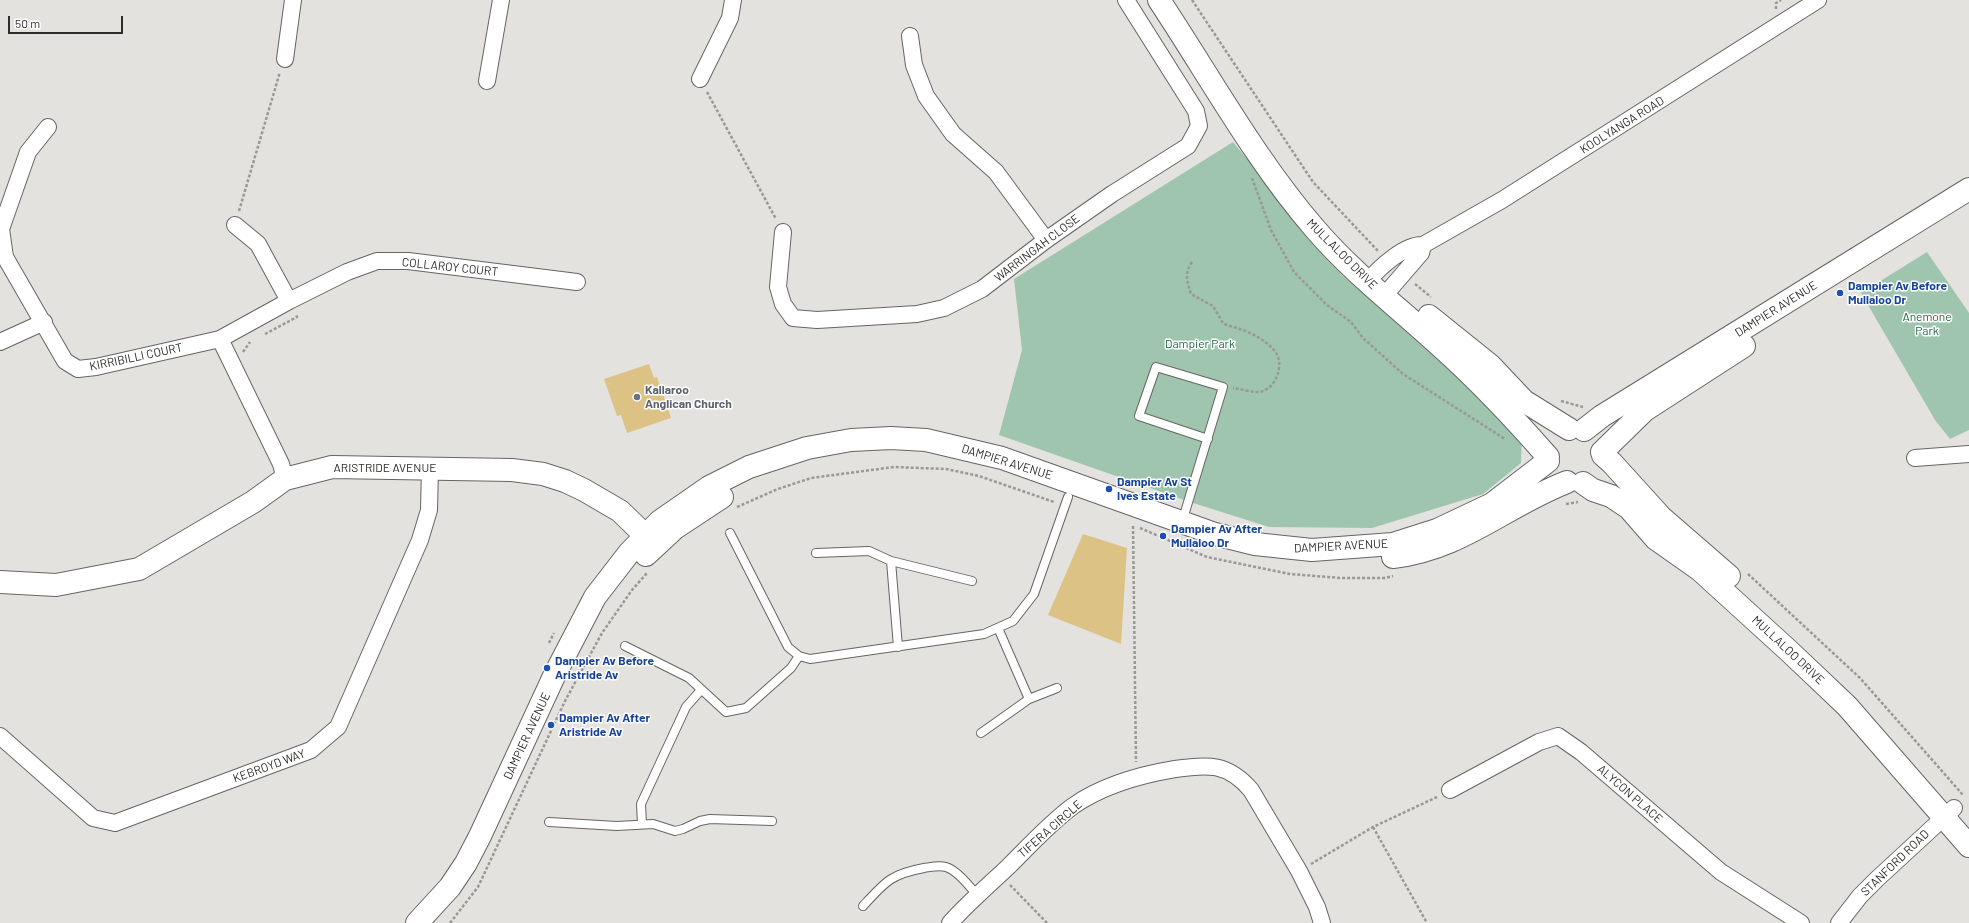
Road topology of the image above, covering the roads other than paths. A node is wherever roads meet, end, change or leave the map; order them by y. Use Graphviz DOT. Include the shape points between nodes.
graph roads {
  1 [pos="293,0"];
  2 [pos="501,0"];
  3 [pos="733,0"];
  4 [pos="1126,0"];
  5 [pos="1159,0"];
  6 [pos="1177,0"];
  7 [pos="1818,0"];
  8 [pos="1797,6"];
  9 [pos="910,36"];
  10 [pos="285,59"];
  11 [pos="700,79"];
  12 [pos="487,81"];
  13 [pos="48,127"];
  14 [pos="1969,189"];
  15 [pos="1969,206"];
  16 [pos="235,225"];
  17 [pos="783,232"];
  18 [pos="1046,240"];
  19 [pos="1423,246"];
  20 [pos="1378,271"];
  21 [pos="577,282"];
  22 [pos="1393,285"];
  23 [pos="289,301"];
  24 [pos="44,322"];
  25 [pos="220,339"];
  26 [pos="0,342"];
  27 [pos="1577,430"];
  28 [pos="1208,439"];
  29 [pos="1603,454"];
  30 [pos="1969,454"];
  31 [pos="1915,458"];
  32 [pos="1548,459"];
  33 [pos="430,468"];
  34 [pos="285,479"];
  35 [pos="1575,482"];
  36 [pos="1068,499"];
  37 [pos="1182,523"];
  38 [pos="730,533"];
  39 [pos="651,540"];
  40 [pos="816,553"];
  41 [pos="891,561"];
  42 [pos="972,581"];
  43 [pos="0,582"];
  44 [pos="998,628"];
  45 [pos="625,646"];
  46 [pos="898,647"];
  47 [pos="799,656"];
  48 [pos="1057,688"];
  49 [pos="701,690"];
  50 [pos="1029,700"];
  51 [pos="981,733"];
  52 [pos="0,736"];
  53 [pos="1450,790"];
  54 [pos="1954,808"];
  55 [pos="772,821"];
  56 [pos="549,822"];
  57 [pos="642,824"];
  58 [pos="1969,825"];
  59 [pos="1969,846"];
  60 [pos="978,896"];
  61 [pos="863,906"];
  62 [pos="418,923"];
  63 [pos="436,923"];
  64 [pos="950,923"];
  65 [pos="1322,923"];
  66 [pos="1801,923"];
  67 [pos="1839,923"];
  1 -- 10 [label="street"];
  2 -- 12 [label="street"];
  3 -- 11 [label="street" via="730,18"];
  4 -- 18 [label="street, WARRINGAH CLOSE" via="1196,111 1199,126 1188,146"];
  5 -- 20 [label="main road, MULLALOO DRIVE" via="1248,138 1316,230"];
  6 -- 20 [label="main road, MULLALOO DRIVE" via="1251,117 1310,202 1335,231"];
  7 -- 8 [label="street, KOOLYANGA ROAD"];
  8 -- 19 [label="street, KOOLYANGA ROAD" via="1529,183"];
  9 -- 18 [label="street" via="914,65 926,96 954,134 996,172"];
  13 -- 24 [label="street, KIRRIBILLI COURT" via="28,152 1,229 5,257"];
  14 -- 27 [label="main road, DAMPIER AVENUE"];
  15 -- 29 [label="main road, DAMPIER AVENUE" via="1780,322 1645,410"];
  16 -- 23 [label="street" via="258,244"];
  17 -- 18 [label="street, WARRINGAH CLOSE" via="778,287 783,304 793,318 817,320 917,314 944,308 982,289"];
  19 -- 20 [label="street, KOOLYANGA ROAD" via="1417,245"];
  19 -- 22 [label="street, KOOLYANGA ROAD" via="1421,253"];
  20 -- 22 [label="main road, MULLALOO DRIVE"];
  21 -- 23 [label="street, COLLAROY COURT" via="408,261 377,261 347,272"];
  22 -- 27 [label="main road, MULLALOO DRIVE" via="1493,368 1524,402"];
  22 -- 32 [label="main road, MULLALOO DRIVE"];
  23 -- 25 [label="street, COLLAROY COURT"];
  24 -- 25 [label="street, KIRRIBILLI COURT" via="65,361 78,369"];
  24 -- 26 [label="street"];
  25 -- 34 [label="street" via="282,464"];
  27 -- 29 [label="main road" via="1596,438"];
  27 -- 32 [label="main road" via="1559,434 1554,439"];
  28 -- 28 [label="lane" via="1223,387 1156,367 1139,416"];
  28 -- 37 [label="lane"];
  29 -- 35 [label="main road" via="1598,473 1590,480"];
  29 -- 54 [label="main road, MULLALOO DRIVE" via="1661,517 1760,604 1862,702"];
  30 -- 31 [label="street"];
  32 -- 35 [label="main road" via="1553,472"];
  32 -- 37 [label="main road, DAMPIER AVENUE" via="1492,504 1437,530 1393,544 1326,549 1282,548 1242,542"];
  33 -- 34 [label="main road, ARISTRIDE AVENUE" via="332,467"];
  33 -- 39 [label="main road, ARISTRIDE AVENUE" via="512,470 550,476 584,490 620,511"];
  33 -- 52 [label="street, KEBROYD WAY" via="429,510 420,540 338,727 310,750 115,823 93,818"];
  34 -- 43 [label="main road, ARISTRIDE AVENUE" via="253,502 140,569 56,585"];
  35 -- 36 [label="main road, DAMPIER AVENUE" via="1548,489 1472,532 1440,546 1395,557 1333,562 1290,562 1239,555"];
  35 -- 54 [label="main road, MULLALOO DRIVE" via="1611,496 1629,508 1656,540 1700,570"];
  36 -- 39 [label="main road, DAMPIER AVENUE" via="1008,474 949,458 880,452 826,457 765,476 717,500 675,528"];
  36 -- 44 [label="lane" via="1034,594 1013,621"];
  37 -- 39 [label="main road, DAMPIER AVENUE" via="1002,458 926,440 891,438 850,440 806,448 749,467 686,502 660,520"];
  38 -- 47 [label="lane" via="788,647"];
  39 -- 62 [label="main road, DAMPIER AVENUE" via="624,559 595,597 558,667 477,843 450,887"];
  39 -- 63 [label="main road, DAMPIER AVENUE" via="637,564 615,592 570,673 471,882"];
  40 -- 41 [label="lane" via="869,551"];
  41 -- 42 [label="lane"];
  41 -- 46 [label="lane"];
  44 -- 46 [label="lane" via="984,634"];
  44 -- 50 [label="lane"];
  45 -- 49 [label="lane" via="689,678"];
  46 -- 47 [label="lane" via="810,659"];
  47 -- 49 [label="lane" via="790,668 746,708 726,712"];
  48 -- 50 [label="lane"];
  49 -- 57 [label="lane" via="686,707 642,804"];
  50 -- 51 [label="lane"];
  53 -- 66 [label="street, ALYCON PLACE" via="1545,739 1558,736 1581,752 1721,872"];
  54 -- 58 [label="main road, MULLALOO DRIVE"];
  54 -- 59 [label="main road, MULLALOO DRIVE"];
  54 -- 67 [label="street, STANFORD ROAD" via="1877,879"];
  55 -- 57 [label="lane" via="710,819 675,831 653,824"];
  56 -- 57 [label="lane" via="617,826"];
  60 -- 61 [label="lane" via="954,871 938,866 895,876"];
  60 -- 64 [label="street, TIFERA CIRCLE"];
  60 -- 65 [label="street, TIFERA CIRCLE" via="1073,806 1113,785 1136,777 1204,765 1229,771 1242,778 1251,790 1299,872 1317,907"];
}
